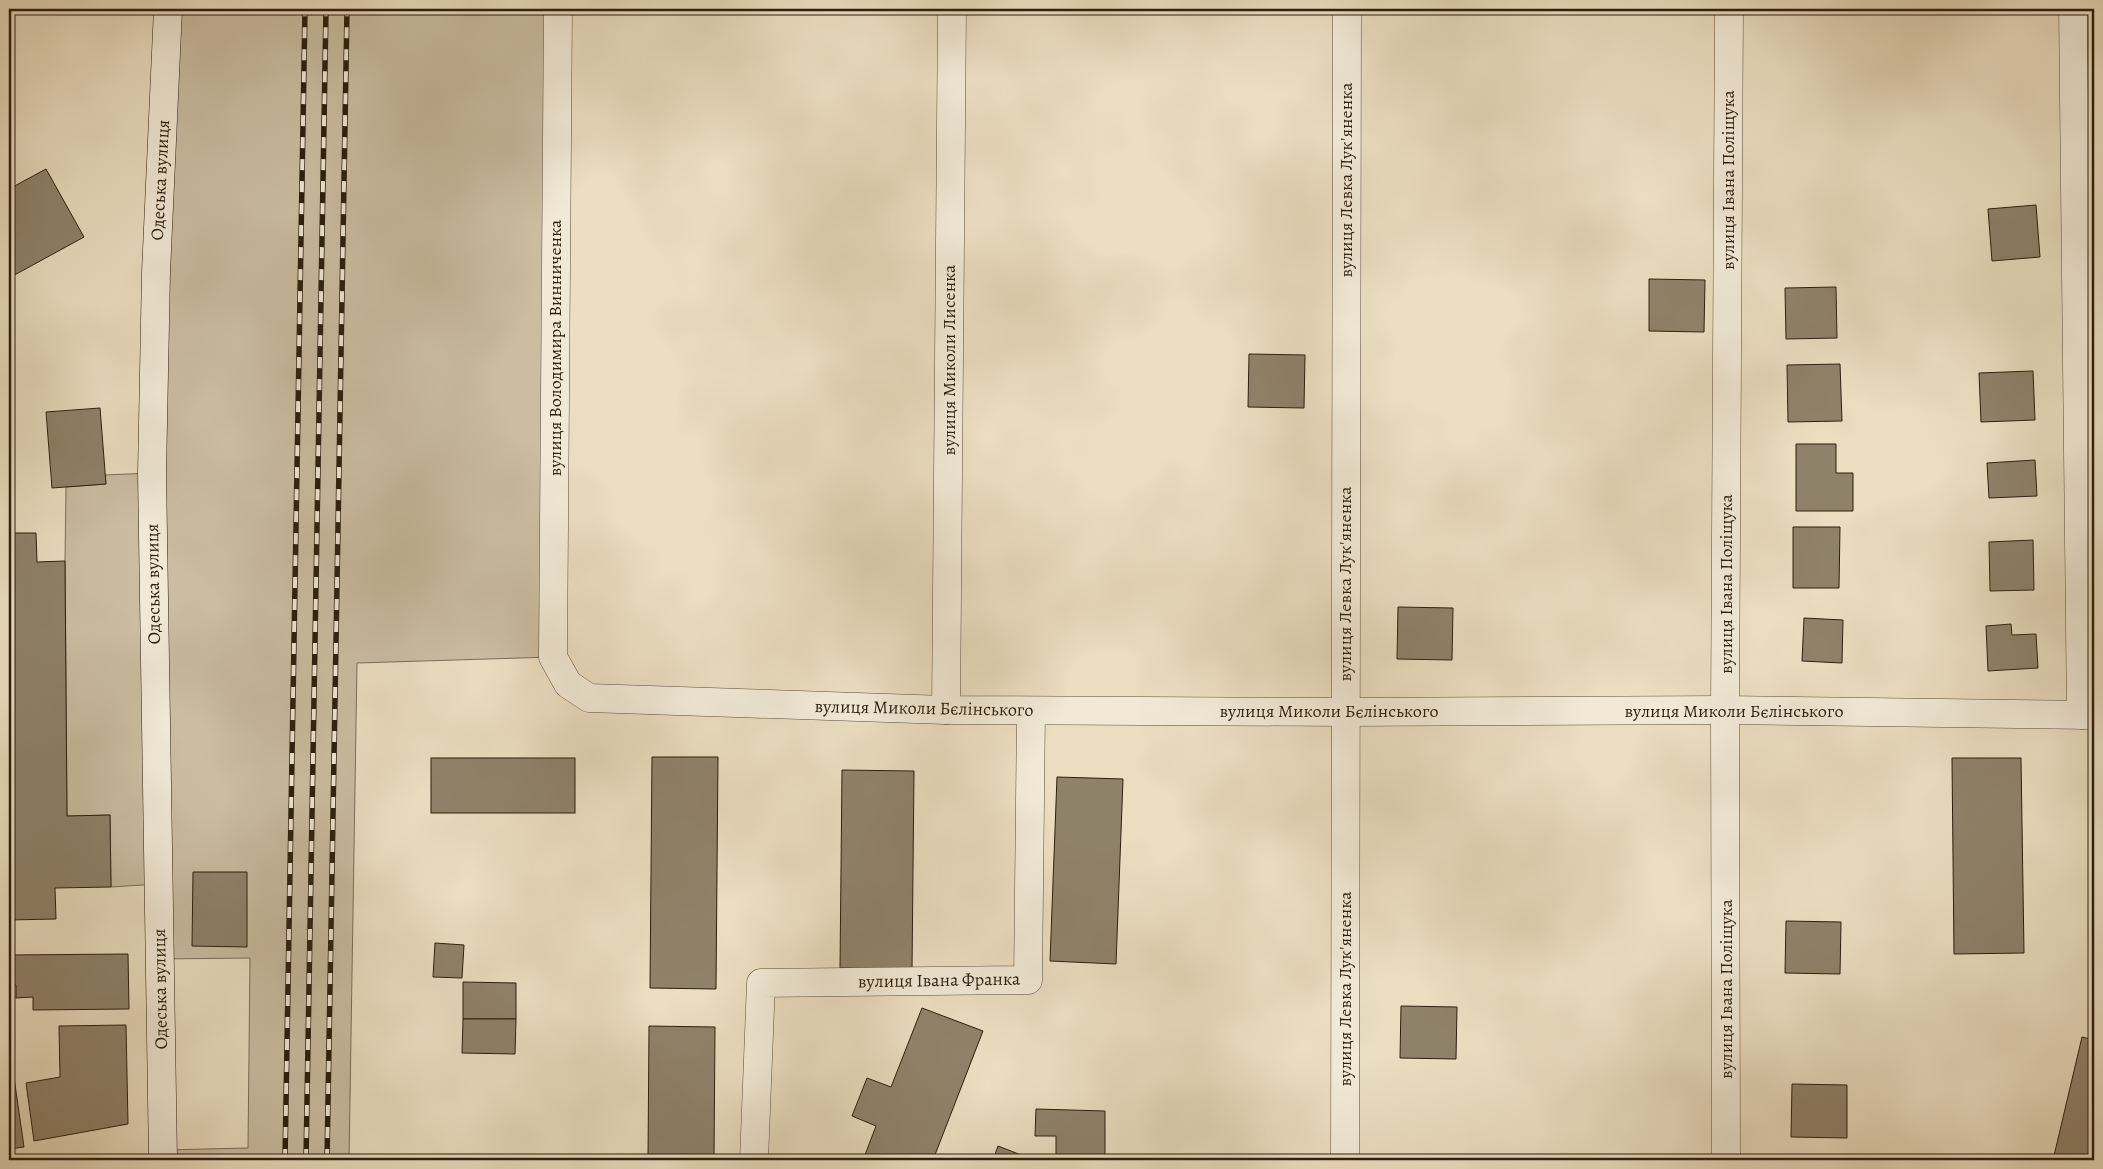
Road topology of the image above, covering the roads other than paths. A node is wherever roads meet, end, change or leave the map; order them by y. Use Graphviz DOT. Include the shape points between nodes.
graph roads {
  1 [pos="168,9"];
  2 [pos="558,9"];
  3 [pos="952,9"];
  4 [pos="1347,9"];
  5 [pos="1729,9"];
  6 [pos="2074,9"];
  7 [pos="568,684"];
  8 [pos="946,710"];
  9 [pos="1725,710"];
  10 [pos="1031,711"];
  11 [pos="1345,712"];
  12 [pos="2088,715"];
  13 [pos="162,1160"];
  14 [pos="754,1160"];
  15 [pos="1345,1160"];
  16 [pos="1726,1160"];
  1 -- 13 [label="street, Одеська вулиця" via="156,272 152,473"];
  2 -- 7 [label="street, вулиця Володимира Винниченка" via="553,657"];
  3 -- 8 [label="street, вулиця Миколи Лисенка"];
  4 -- 11 [label="street, вулиця Левка Лук'яненка"];
  5 -- 9 [label="street, вулиця Івана Поліщука"];
  6 -- 12 [label="street"];
  7 -- 8 [label="street, вулиця Миколи Бєлінського" via="589,698"];
  8 -- 10 [label="street, вулиця Миколи Бєлінського"];
  9 -- 11 [label="street, вулиця Миколи Бєлінського"];
  9 -- 12 [label="street, вулиця Миколи Бєлінського"];
  9 -- 16 [label="street, вулиця Івана Поліщука"];
  10 -- 11 [label="street, вулиця Миколи Бєлінського"];
  10 -- 14 [label="street, вулиця Івана Франка" via="1028,980 761,982"];
  11 -- 15 [label="street, вулиця Левка Лук'яненка"];
}
